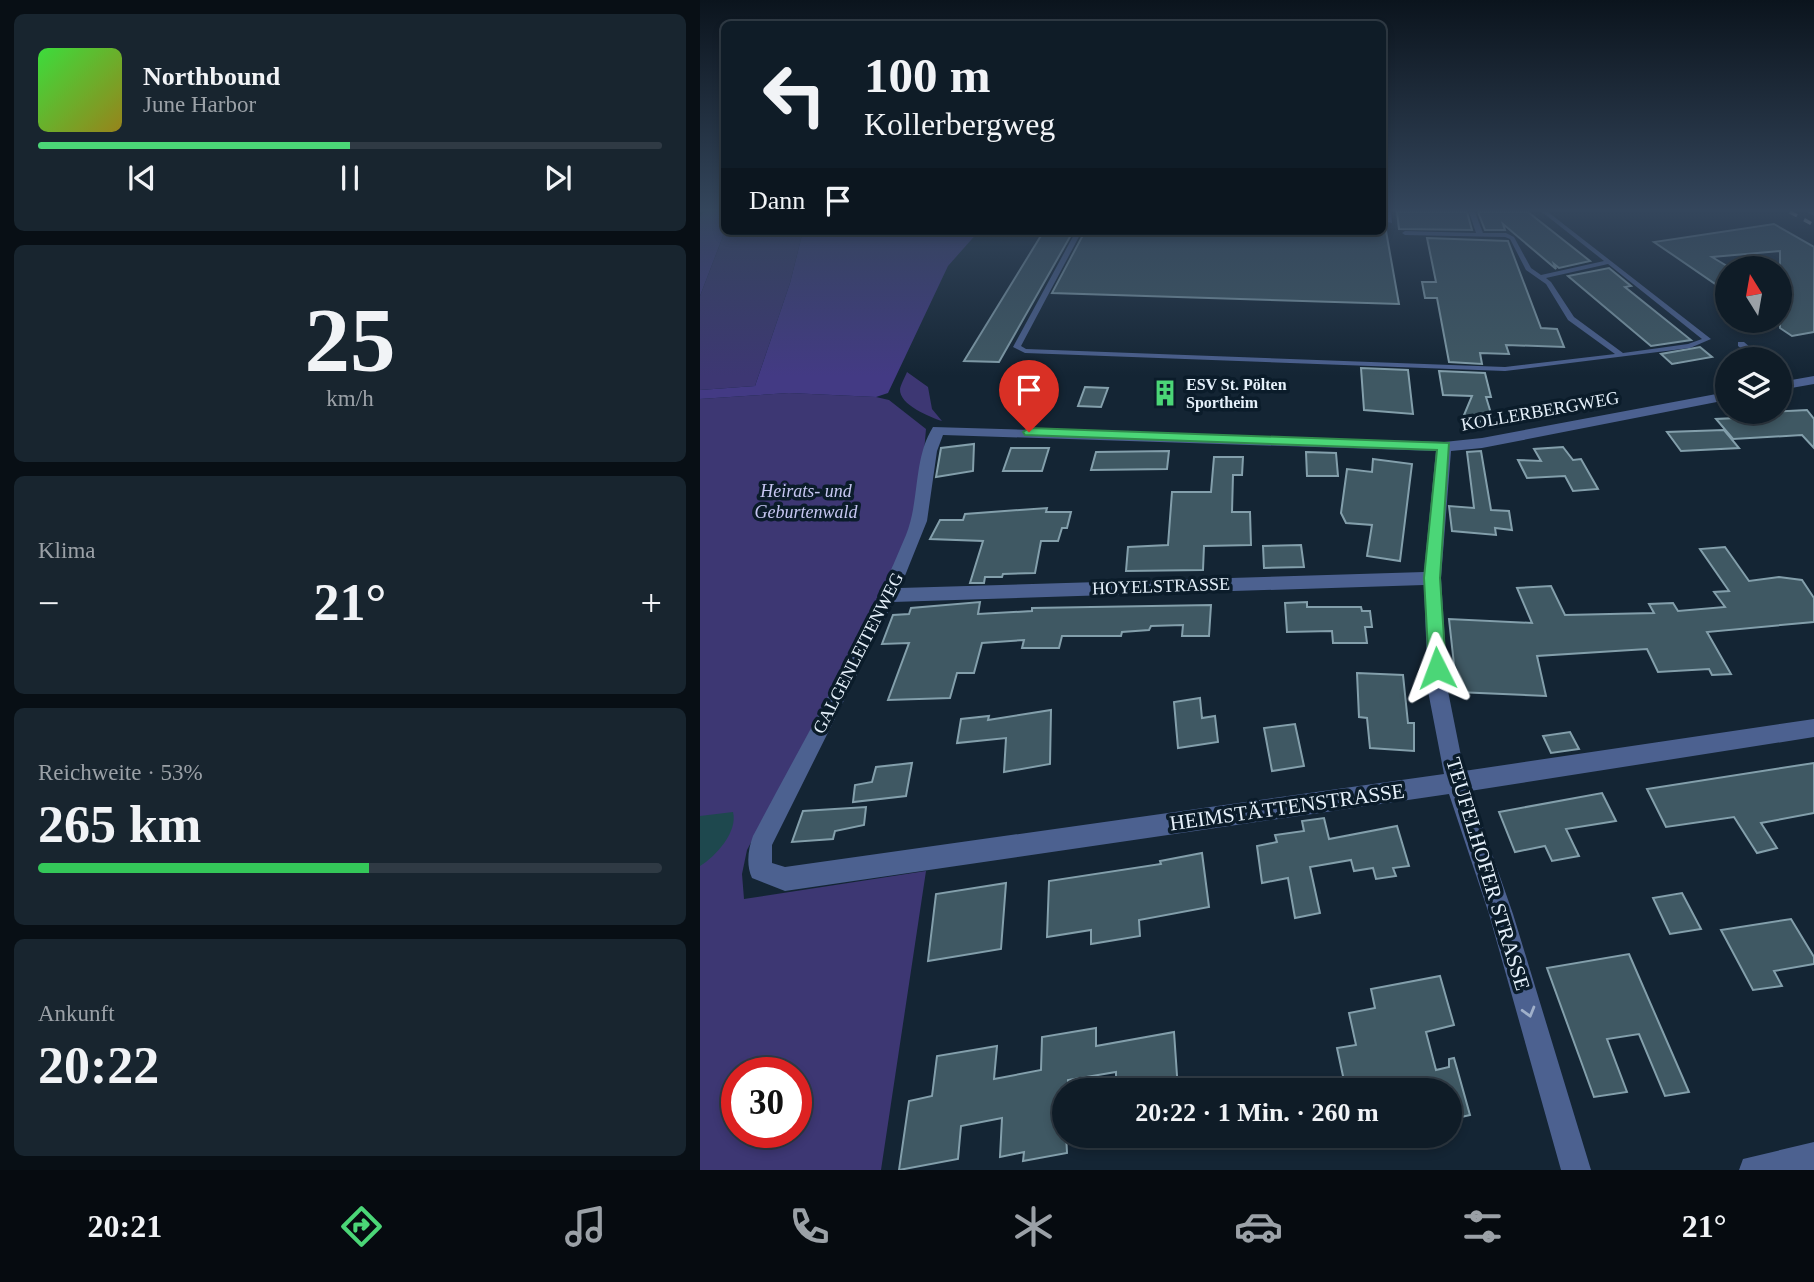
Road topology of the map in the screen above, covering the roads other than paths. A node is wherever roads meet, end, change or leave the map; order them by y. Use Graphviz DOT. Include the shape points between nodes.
graph roads {
  1 [pos="1060,267"];
  2 [pos="1527,267"];
  3 [pos="1588,267"];
  4 [pos="1615,267"];
  5 [pos="1541,277"];
  6 [pos="1741,344"];
  7 [pos="1745,347"];
  8 [pos="1622,355"];
  9 [pos="1814,380"];
  10 [pos="1792,384"];
  11 [pos="1715,398"];
  12 [pos="937,430"];
  13 [pos="1444,446"];
  14 [pos="1432,578"];
  15 [pos="890,595"];
  16 [pos="1814,728"];
  17 [pos="1456,783"];
  18 [pos="760,870"];
  19 [pos="1814,1157"];
  20 [pos="1576,1170"];
  21 [pos="1754,1170"];
  1 -- 8 [label="lane" via="1017,347 1025,351 1505,369"];
  2 -- 5 [label="lane"];
  3 -- 5 [label="lane"];
  4 -- 8 [label="lane" via="1707,339 1690,346"];
  5 -- 8 [label="lane" via="1549,282 1571,318"];
  6 -- 7 [label="lane"];
  9 -- 10 [label="street"];
  11 -- 13 [label="street, KOLLERBERGWEG" via="1482,443"];
  12 -- 13 [label="street, KOLLERBERGWEG"];
  12 -- 15 [label="street, GALGENLEITENWEG" via="922,518"];
  13 -- 14 [label="street, TEUFELHOFER STRASSE"];
  14 -- 15 [label="street, HOYELSTRASSE"];
  14 -- 17 [label="street, TEUFELHOFER STRASSE" via="1438,691"];
  15 -- 18 [label="street, GALGENLEITENWEG" via="761,844"];
  16 -- 17 [label="street, HEIMSTÄTTENSTRASSE"];
  17 -- 18 [label="street, HEIMSTÄTTENSTRASSE" via="785,878"];
  17 -- 20 [label="street, TEUFELHOFER STRASSE, one-way" via="1501,914"];
  19 -- 21 [label="street"];
}
